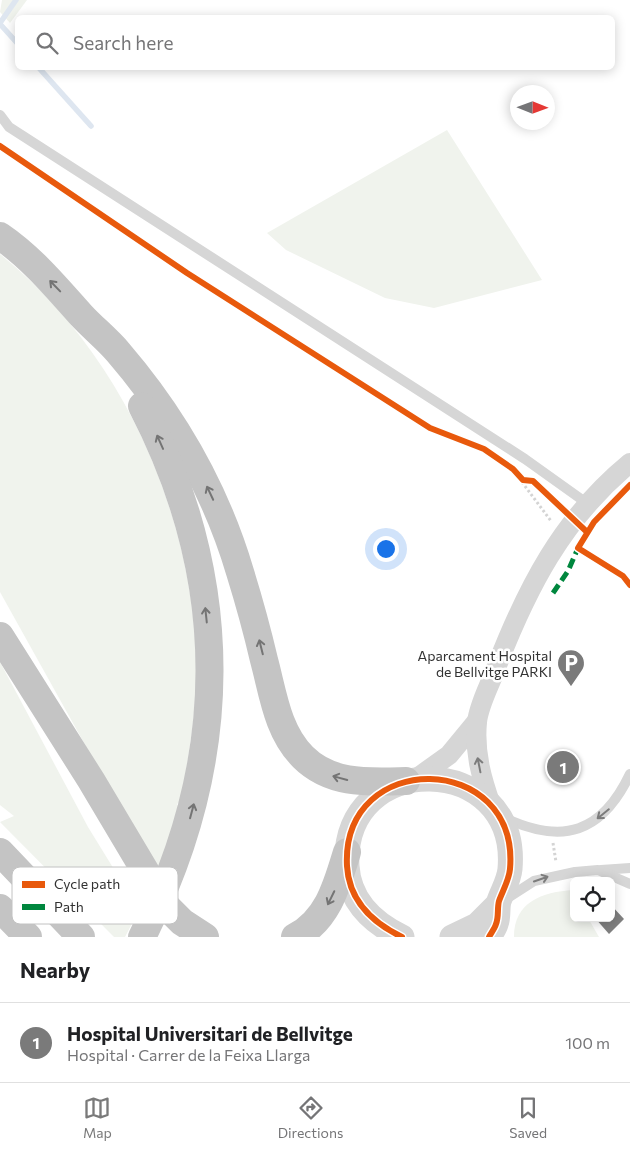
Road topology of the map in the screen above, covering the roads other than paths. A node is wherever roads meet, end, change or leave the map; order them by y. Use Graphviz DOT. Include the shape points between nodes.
graph roads {
  1 [pos="0,115"];
  2 [pos="0,236"];
  3 [pos="88,322"];
  4 [pos="630,463"];
  5 [pos="588,504"];
  6 [pos="0,636"];
  7 [pos="477,721"];
  8 [pos="630,774"];
  9 [pos="411,780"];
  10 [pos="494,811"];
  11 [pos="0,852"];
  12 [pos="347,852"];
  13 [pos="14,867"];
  14 [pos="126,867"];
  15 [pos="143,867"];
  16 [pos="174,867"];
  17 [pos="630,868"];
  18 [pos="598,870"];
  19 [pos="630,884"];
  20 [pos="499,903"];
  21 [pos="0,908"];
  22 [pos="178,918"];
  23 [pos="12,920"];
  24 [pos="15,924"];
  25 [pos="69,924"];
  26 [pos="148,924"];
  27 [pos="161,924"];
  28 [pos="28,937"];
  29 [pos="82,937"];
  30 [pos="142,937"];
  31 [pos="169,937"];
  32 [pos="205,937"];
  33 [pos="295,937"];
  34 [pos="402,937"];
  35 [pos="452,937"];
  36 [pos="489,937"];
  1 -- 5 [label="lane" via="9,127 525,459"];
  3 -- 2 [label="highway, one-way" via="54,285"];
  9 -- 3 [label="highway, one-way" via="360,782 332,776 308,762 289,740 277,710 240,570 194,460 118,351"];
  16 -- 3 [label="highway, one-way" via="196,796 210,697 202,579 184,505 156,433 120,366"];
  4 -- 5 [label="street"];
  5 -- 7 [label="street" via="562,534 528,591"];
  6 -- 14 [label="highway" via="76,784"];
  6 -- 15 [label="highway"];
  7 -- 9 [label="street" via="450,755"];
  10 -- 7 [label="street, one-way" via="477,758"];
  8 -- 10 [label="lane, one-way" via="617,800 606,812 589,824 572,830 540,831"];
  9 -- 10 [label="street" via="439,778 460,783 479,794"];
  9 -- 12 [label="street" via="376,796 362,811 351,831"];
  10 -- 20 [label="street" via="505,829 510,851 510,870"];
  11 -- 13 [label="highway"];
  12 -- 33 [label="highway, one-way" via="330,901 318,920"];
  12 -- 34 [label="street" via="348,875 366,913 383,928"];
  17 -- 18 [label="lane"];
  18 -- 19 [label="lane"];
  20 -- 18 [label="lane, one-way" via="545,877"];
  20 -- 35 [label="street" via="477,925"];
  20 -- 36 [label="street" via="496,924"];
  21 -- 23 [label="highway"];
  22 -- 32 [label="highway"];
  24 -- 28 [label="highway"];
  25 -- 29 [label="highway"];
  30 -- 26 [label="highway, one-way"];
  27 -- 31 [label="highway"];
}
